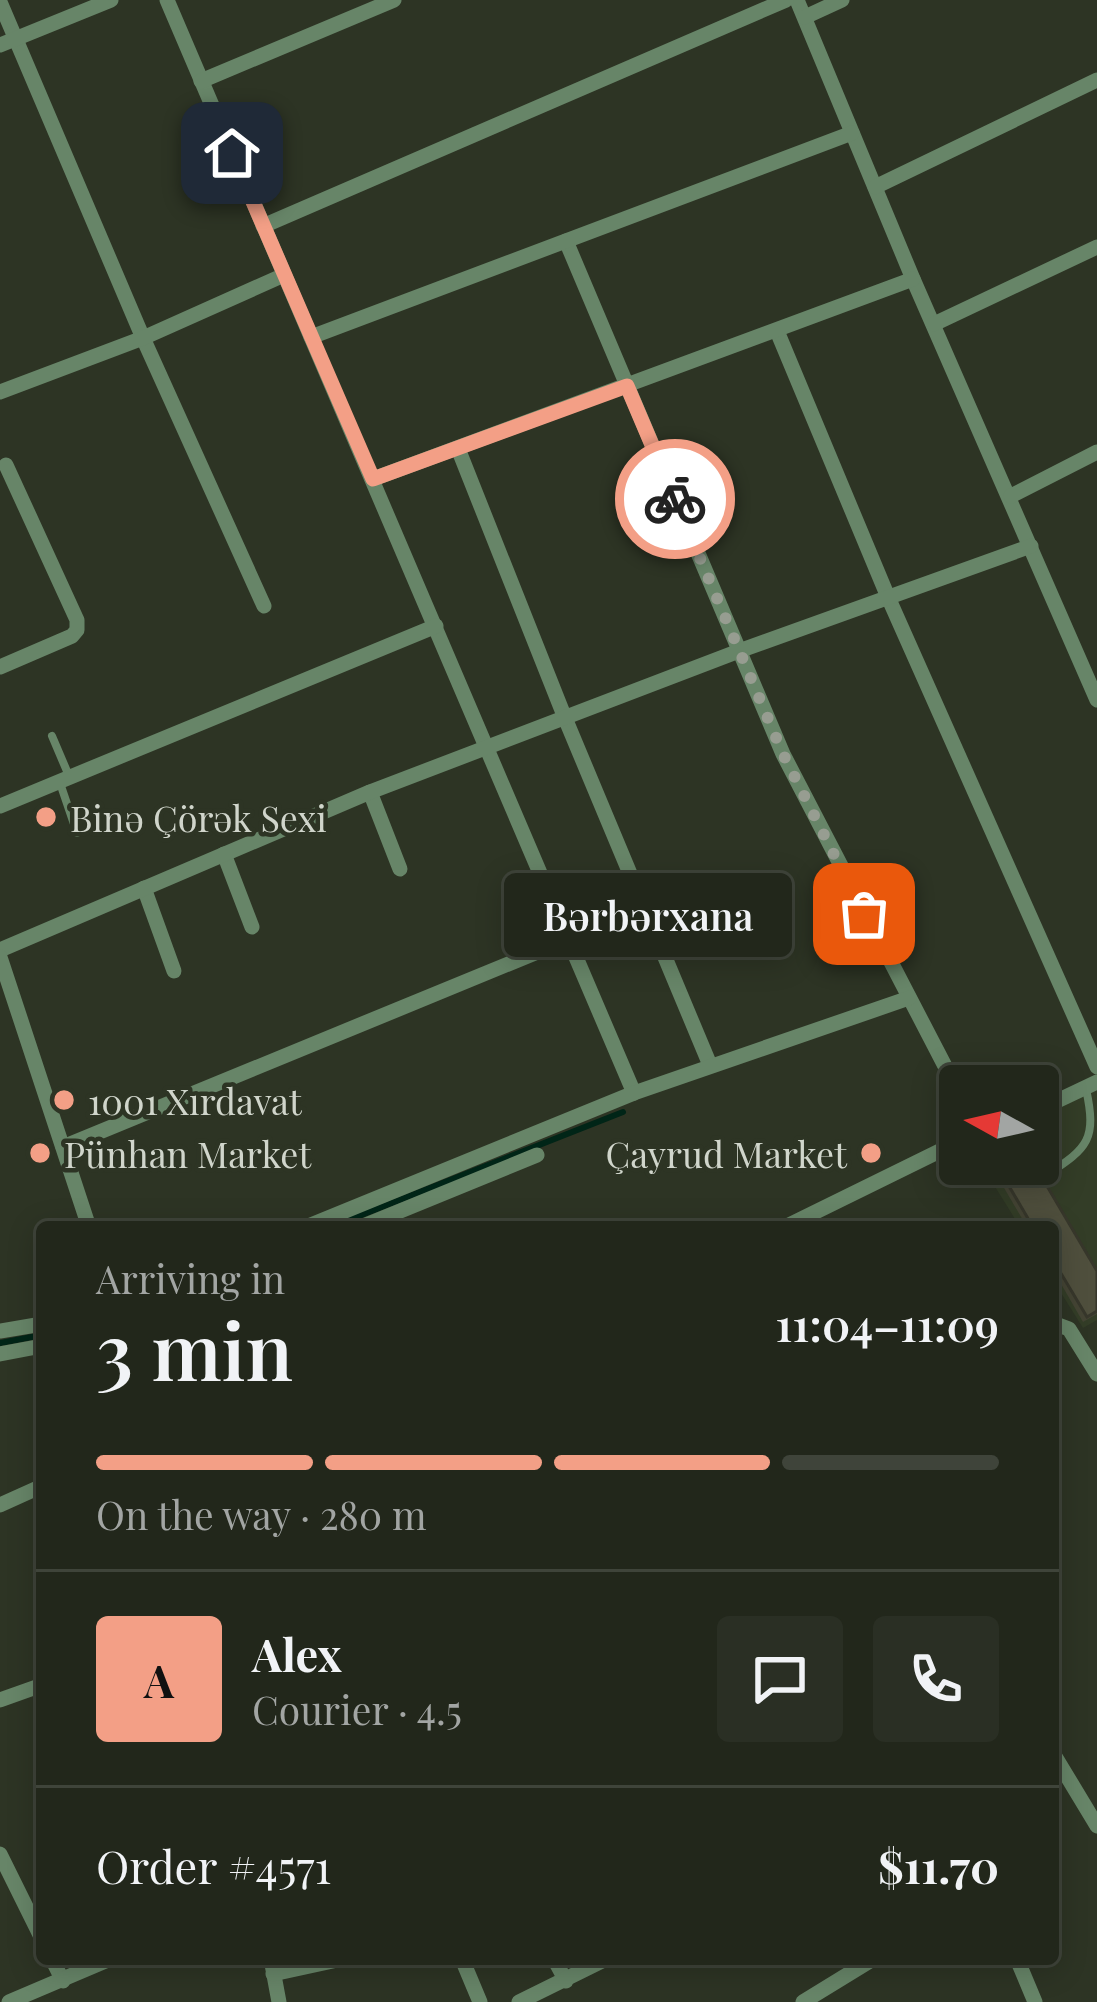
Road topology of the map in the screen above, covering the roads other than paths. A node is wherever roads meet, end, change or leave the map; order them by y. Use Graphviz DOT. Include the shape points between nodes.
graph roads {
  1 [pos="110,0"];
  2 [pos="167,0"];
  3 [pos="394,0"];
  4 [pos="786,0"];
  5 [pos="797,0"];
  6 [pos="842,0"];
  7 [pos="0,2"];
  8 [pos="805,17"];
  9 [pos="8,42"];
  10 [pos="1097,80"];
  11 [pos="201,81"];
  12 [pos="852,133"];
  13 [pos="874,187"];
  14 [pos="263,226"];
  15 [pos="566,241"];
  16 [pos="1097,247"];
  17 [pos="284,275"];
  18 [pos="913,278"];
  19 [pos="934,324"];
  20 [pos="777,331"];
  21 [pos="310,337"];
  22 [pos="143,338"];
  23 [pos="627,386"];
  24 [pos="0,392"];
  25 [pos="459,451"];
  26 [pos="1097,452"];
  27 [pos="6,466"];
  28 [pos="373,479"];
  29 [pos="1010,496"];
  30 [pos="1031,547"];
  31 [pos="888,598"];
  32 [pos="264,606"];
  33 [pos="436,626"];
  34 [pos="739,651"];
  35 [pos="1089,659"];
  36 [pos="0,667"];
  37 [pos="1097,700"];
  38 [pos="565,718"];
  39 [pos="52,736"];
  40 [pos="488,748"];
  41 [pos="65,779"];
  42 [pos="370,792"];
  43 [pos="0,806"];
  44 [pos="77,832"];
  45 [pos="224,854"];
  46 [pos="400,869"];
  47 [pos="144,888"];
  48 [pos="251,927"];
  49 [pos="569,939"];
  50 [pos="0,954"];
  51 [pos="174,971"];
  52 [pos="909,998"];
  53 [pos="22,1027"];
  54 [pos="0,1031"];
  55 [pos="710,1065"];
  56 [pos="944,1065"];
  57 [pos="1097,1067"];
  58 [pos="1091,1085"];
  59 [pos="634,1093"];
  60 [pos="1059,1100"];
  61 [pos="63,1147"];
  62 [pos="939,1151"];
  63 [pos="537,1155"];
  64 [pos="1059,1167"];
  65 [pos="87,1221"];
  66 [pos="320,1221"];
  67 [pos="376,1221"];
  68 [pos="797,1221"];
  69 [pos="36,1325"];
  70 [pos="1059,1325"];
  71 [pos="0,1331"];
  72 [pos="36,1347"];
  73 [pos="0,1354"];
  74 [pos="1097,1373"];
  75 [pos="36,1489"];
  76 [pos="0,1505"];
  77 [pos="36,1686"];
  78 [pos="0,1700"];
  79 [pos="1059,1763"];
  80 [pos="1097,1826"];
  81 [pos="2,1863"];
  82 [pos="36,1928"];
  83 [pos="55,1965"];
  84 [pos="97,1965"];
  85 [pos="465,1965"];
  86 [pos="557,1965"];
  87 [pos="595,1965"];
  88 [pos="863,1965"];
  89 [pos="1020,1965"];
  90 [pos="272,1967"];
  91 [pos="63,1981"];
  92 [pos="566,1981"];
  93 [pos="9,2002"];
  94 [pos="279,2002"];
  95 [pos="480,2002"];
  96 [pos="519,2002"];
  97 [pos="803,2002"];
  98 [pos="1035,2002"];
  1 -- 9 [label="street"];
  2 -- 11 [label="street"];
  3 -- 11 [label="street"];
  4 -- 14 [label="street"];
  5 -- 8 [label="street"];
  6 -- 8 [label="street"];
  7 -- 9 [label="street"];
  8 -- 12 [label="street"];
  9 -- 22 [label="street"];
  10 -- 13 [label="street"];
  11 -- 14 [label="street"];
  12 -- 13 [label="street"];
  12 -- 15 [label="street"];
  13 -- 18 [label="street"];
  14 -- 17 [label="street"];
  15 -- 21 [label="street"];
  15 -- 23 [label="street"];
  16 -- 19 [label="street"];
  17 -- 21 [label="street"];
  17 -- 22 [label="street"];
  18 -- 19 [label="street"];
  18 -- 20 [label="street"];
  19 -- 29 [label="street"];
  20 -- 23 [label="street"];
  20 -- 31 [label="street"];
  21 -- 28 [label="street"];
  22 -- 24 [label="street"];
  22 -- 32 [label="street"];
  23 -- 25 [label="street"];
  23 -- 34 [label="street"];
  25 -- 28 [label="street"];
  25 -- 38 [label="street"];
  26 -- 29 [label="street"];
  27 -- 36 [label="street" via="77,630"];
  28 -- 33 [label="street"];
  29 -- 30 [label="street"];
  30 -- 31 [label="street"];
  30 -- 35 [label="street"];
  31 -- 34 [label="street"];
  31 -- 57 [label="street"];
  33 -- 40 [label="street"];
  33 -- 41 [label="street"];
  34 -- 38 [label="street"];
  34 -- 52 [label="street"];
  35 -- 37 [label="street"];
  38 -- 40 [label="street"];
  38 -- 55 [label="street"];
  39 -- 41 [label="lane"];
  40 -- 42 [label="street"];
  40 -- 49 [label="street"];
  41 -- 43 [label="street"];
  41 -- 44 [label="lane"];
  42 -- 45 [label="street"];
  42 -- 46 [label="street"];
  45 -- 47 [label="street"];
  45 -- 48 [label="street"];
  47 -- 50 [label="street"];
  47 -- 51 [label="street"];
  49 -- 59 [label="street"];
  49 -- 61 [label="street"];
  50 -- 53 [label="street"];
  52 -- 55 [label="street"];
  52 -- 56 [label="street"];
  53 -- 54 [label="street"];
  53 -- 61 [label="street"];
  55 -- 59 [label="street"];
  58 -- 60 [label="street"];
  58 -- 64 [label="lane" via="1092,1137"];
  59 -- 66 [label="street"];
  61 -- 65 [label="street"];
  62 -- 68 [label="street"];
  63 -- 67 [label="street"];
  69 -- 71 [label="street"];
  70 -- 74 [label="street"];
  72 -- 73 [label="street"];
  75 -- 76 [label="street"];
  77 -- 78 [label="street"];
  79 -- 80 [label="street"];
  81 -- 82 [label="street"];
  83 -- 91 [label="street"];
  84 -- 91 [label="street"];
  85 -- 95 [label="street"];
  86 -- 92 [label="street"];
  87 -- 92 [label="street"];
  88 -- 97 [label="street"];
  89 -- 98 [label="street"];
  90 -- 94 [label="street"];
  91 -- 93 [label="street"];
  92 -- 96 [label="street"];
}
